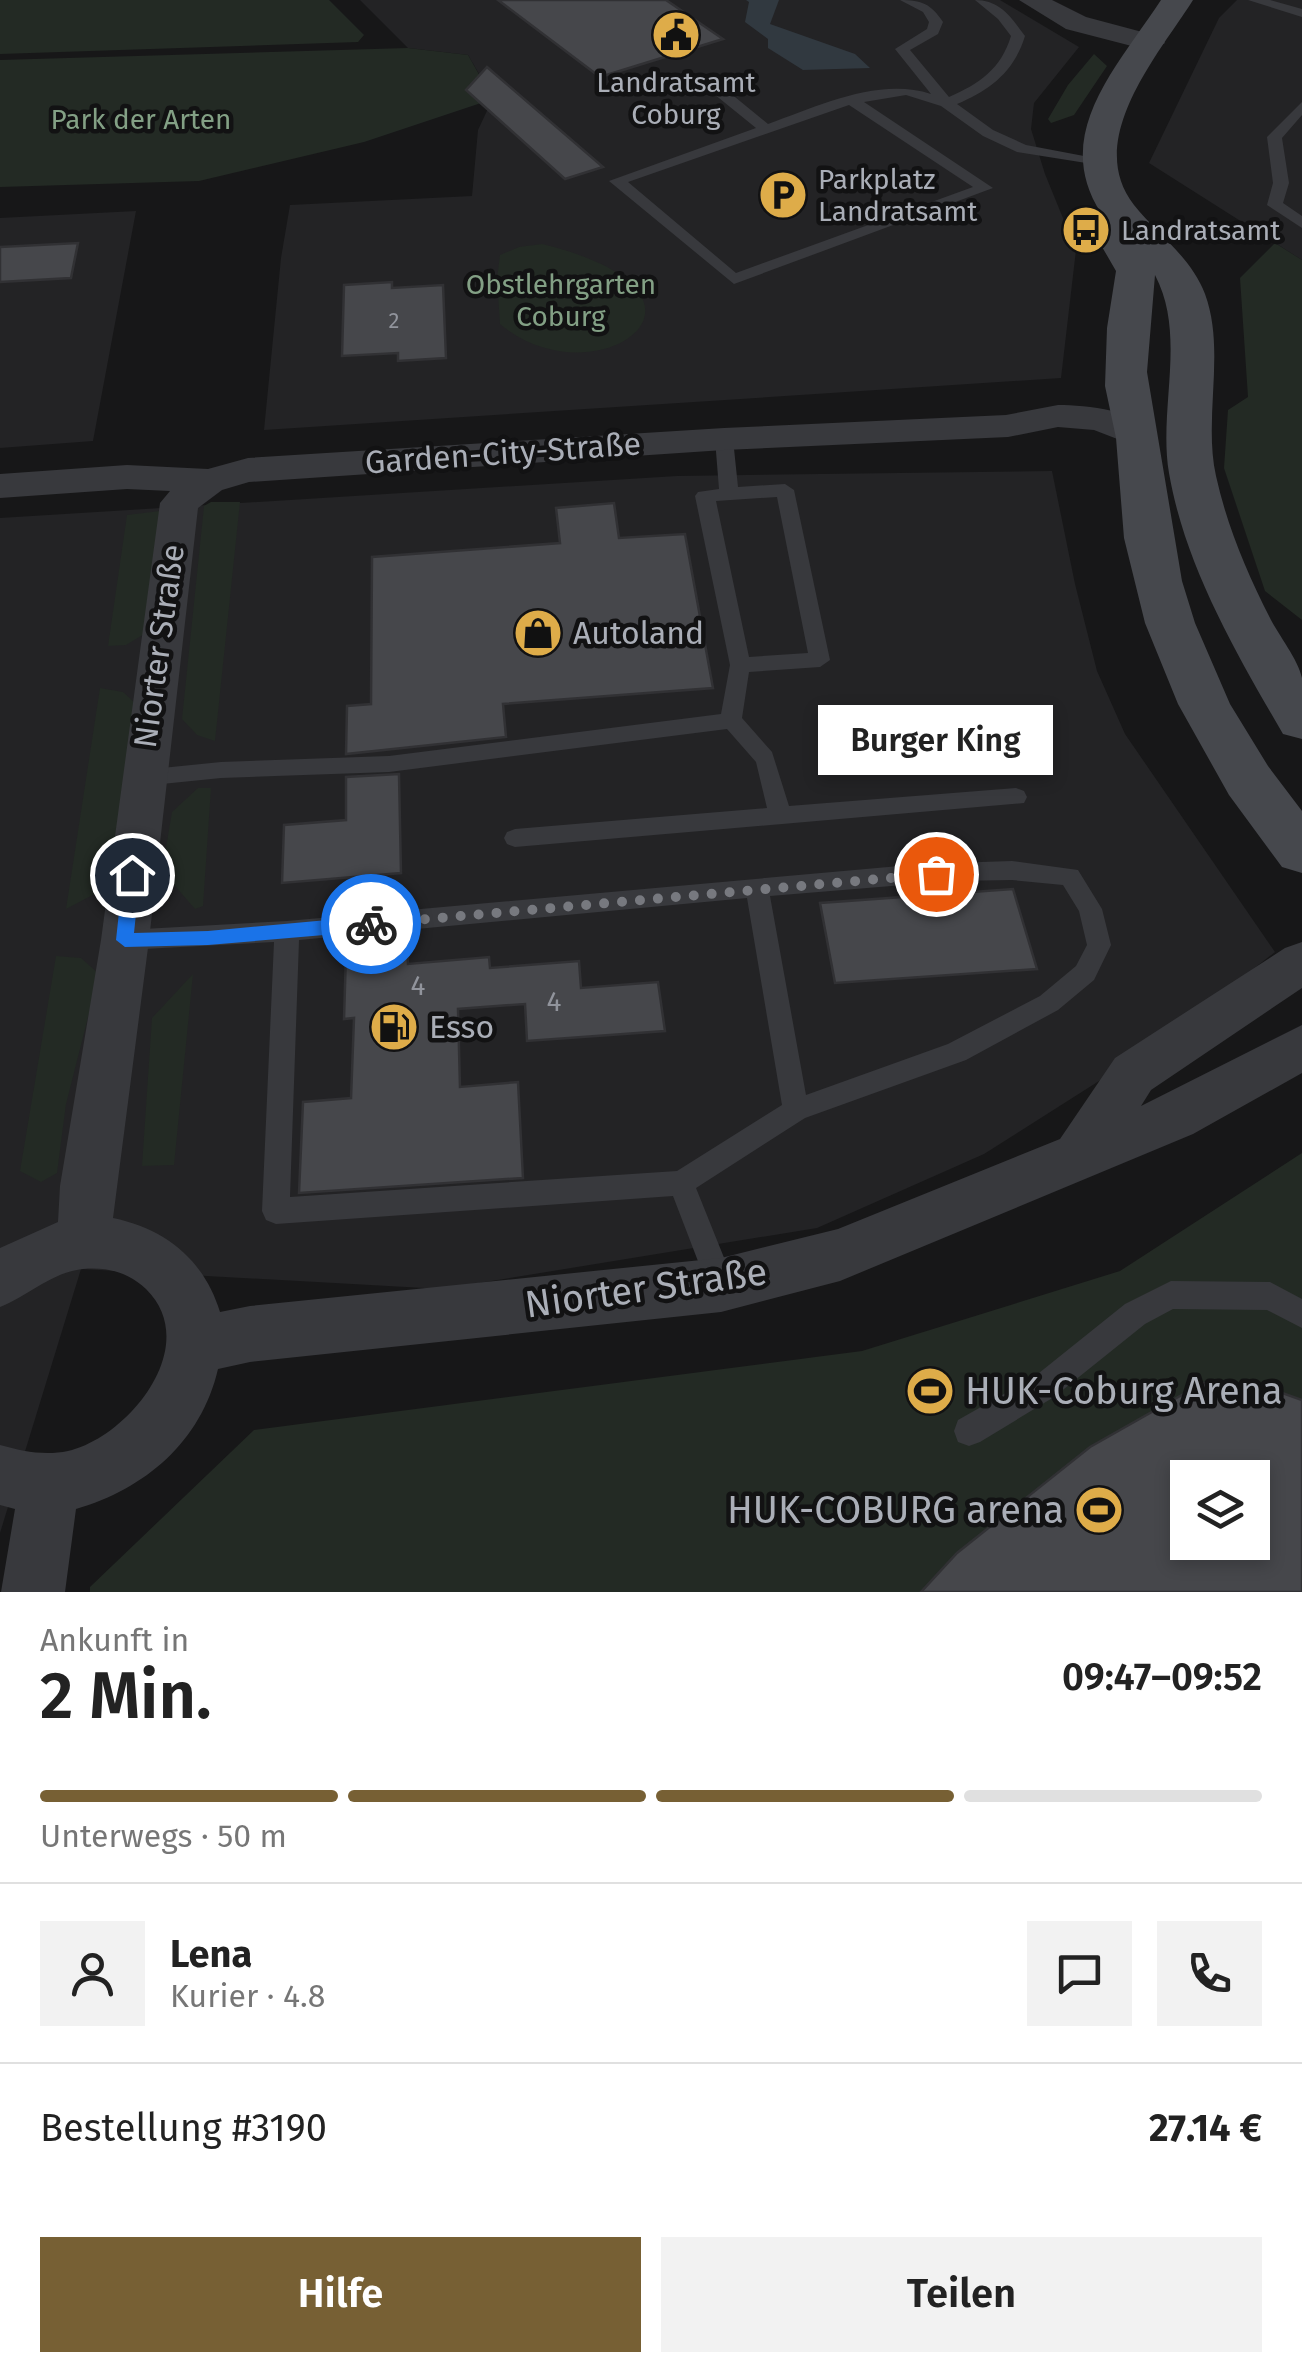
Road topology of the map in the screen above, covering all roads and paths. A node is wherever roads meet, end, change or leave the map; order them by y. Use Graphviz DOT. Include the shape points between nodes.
graph roads {
  1 [pos="907,0"];
  2 [pos="982,0"];
  3 [pos="1032,0"];
  4 [pos="1178,0"];
  5 [pos="1255,0"];
  6 [pos="1302,13"];
  7 [pos="1151,43"];
  8 [pos="719,91"];
  9 [pos="851,100"];
  10 [pos="946,104"];
  11 [pos="1302,106"];
  12 [pos="766,129"];
  13 [pos="1100,163"];
  14 [pos="1118,215"];
  15 [pos="1302,223"];
  16 [pos="1138,436"];
  17 [pos="724,439"];
  18 [pos="1188,442"];
  19 [pos="208,481"];
  20 [pos="0,486"];
  21 [pos="729,493"];
  22 [pos="740,665"];
  23 [pos="1302,720"];
  24 [pos="731,721"];
  25 [pos="142,778"];
  26 [pos="1016,797"];
  27 [pos="780,816"];
  28 [pos="515,838"];
  29 [pos="1302,851"];
  30 [pos="757,888"];
  31 [pos="288,931"];
  32 [pos="125,940"];
  33 [pos="1302,962"];
  34 [pos="1302,1046"];
  35 [pos="796,1110"];
  36 [pos="1079,1156"];
  37 [pos="682,1183"];
  38 [pos="84,1242"];
  39 [pos="0,1280"];
  40 [pos="721,1285"];
  41 [pos="1302,1314"];
  42 [pos="195,1346"];
  43 [pos="969,1431"];
  44 [pos="24,1481"];
  45 [pos="33,1592"];
  1 -- 10 [label="lane" via="936,22 933,31 902,49"];
  2 -- 10 [label="lane" via="1018,36 1014,55 973,93"];
  3 -- 7 [label="street" via="1076,23"];
  4 -- 7 [label="street"];
  5 -- 6 [label="lane"];
  7 -- 13 [label="street" via="1108,118"];
  8 -- 12 [label="lane"];
  9 -- 10 [label="lane" via="907,92"];
  9 -- 12 [label="lane"];
  9 -- 12 [label="lane" via="985,188 734,278 617,181"];
  10 -- 13 [label="lane" via="1022,148"];
  11 -- 15 [label="lane" via="1274,137 1280,183 1275,206"];
  13 -- 14 [label="street"];
  14 -- 16 [label="street" via="1113,233 1136,271 1126,380"];
  14 -- 18 [label="street" via="1184,292"];
  16 -- 17 [label="street, Garden-City-Straße" via="1072,443 1008,426"];
  16 -- 18 [label="street, Garden-City-Straße"];
  16 -- 29 [label="street" via="1148,540 1192,681 1226,747"];
  17 -- 19 [label="street, Garden-City-Straße" via="248,470"];
  17 -- 21 [label="lane"];
  18 -- 23 [label="street" via="1212,542"];
  19 -- 20 [label="street, Garden-City-Straße" via="127,477"];
  19 -- 25 [label="street, Niorter Straße" via="179,502"];
  21 -- 22 [label="lane" via="704,496"];
  21 -- 22 [label="lane" via="786,490 820,660"];
  22 -- 24 [label="lane"];
  24 -- 25 [label="lane" via="389,764"];
  24 -- 27 [label="lane" via="769,760"];
  25 -- 32 [label="street, Niorter Straße"];
  26 -- 27 [label="lane"];
  27 -- 28 [label="lane"];
  30 -- 31 [label="lane"];
  30 -- 35 [label="lane"];
  30 -- 35 [label="lane" via="1045,872 1070,877 1090,909 1098,945 1085,973 1049,1003 956,1052"];
  31 -- 32 [label="lane"];
  31 -- 37 [label="lane" via="276,1210"];
  32 -- 38 [label="street, Niorter Straße"];
  33 -- 36 [label="street" via="1132,1074"];
  34 -- 36 [label="street, Niorter Straße" via="1174,1117"];
  35 -- 37 [label="lane"];
  36 -- 40 [label="street, Niorter Straße" via="840,1255"];
  37 -- 40 [label="lane"];
  38 -- 39 [label="street" via="43,1252"];
  38 -- 42 [label="street" via="130,1247 168,1269 190,1304"];
  40 -- 42 [label="street, Niorter Straße" via="250,1334"];
  41 -- 43 [label="lane" via="1270,1296 1171,1294 1135,1314 1044,1388"];
  42 -- 44 [label="street" via="180,1396 148,1438 102,1471"];
  44 -- 45 [label="street"];
}
